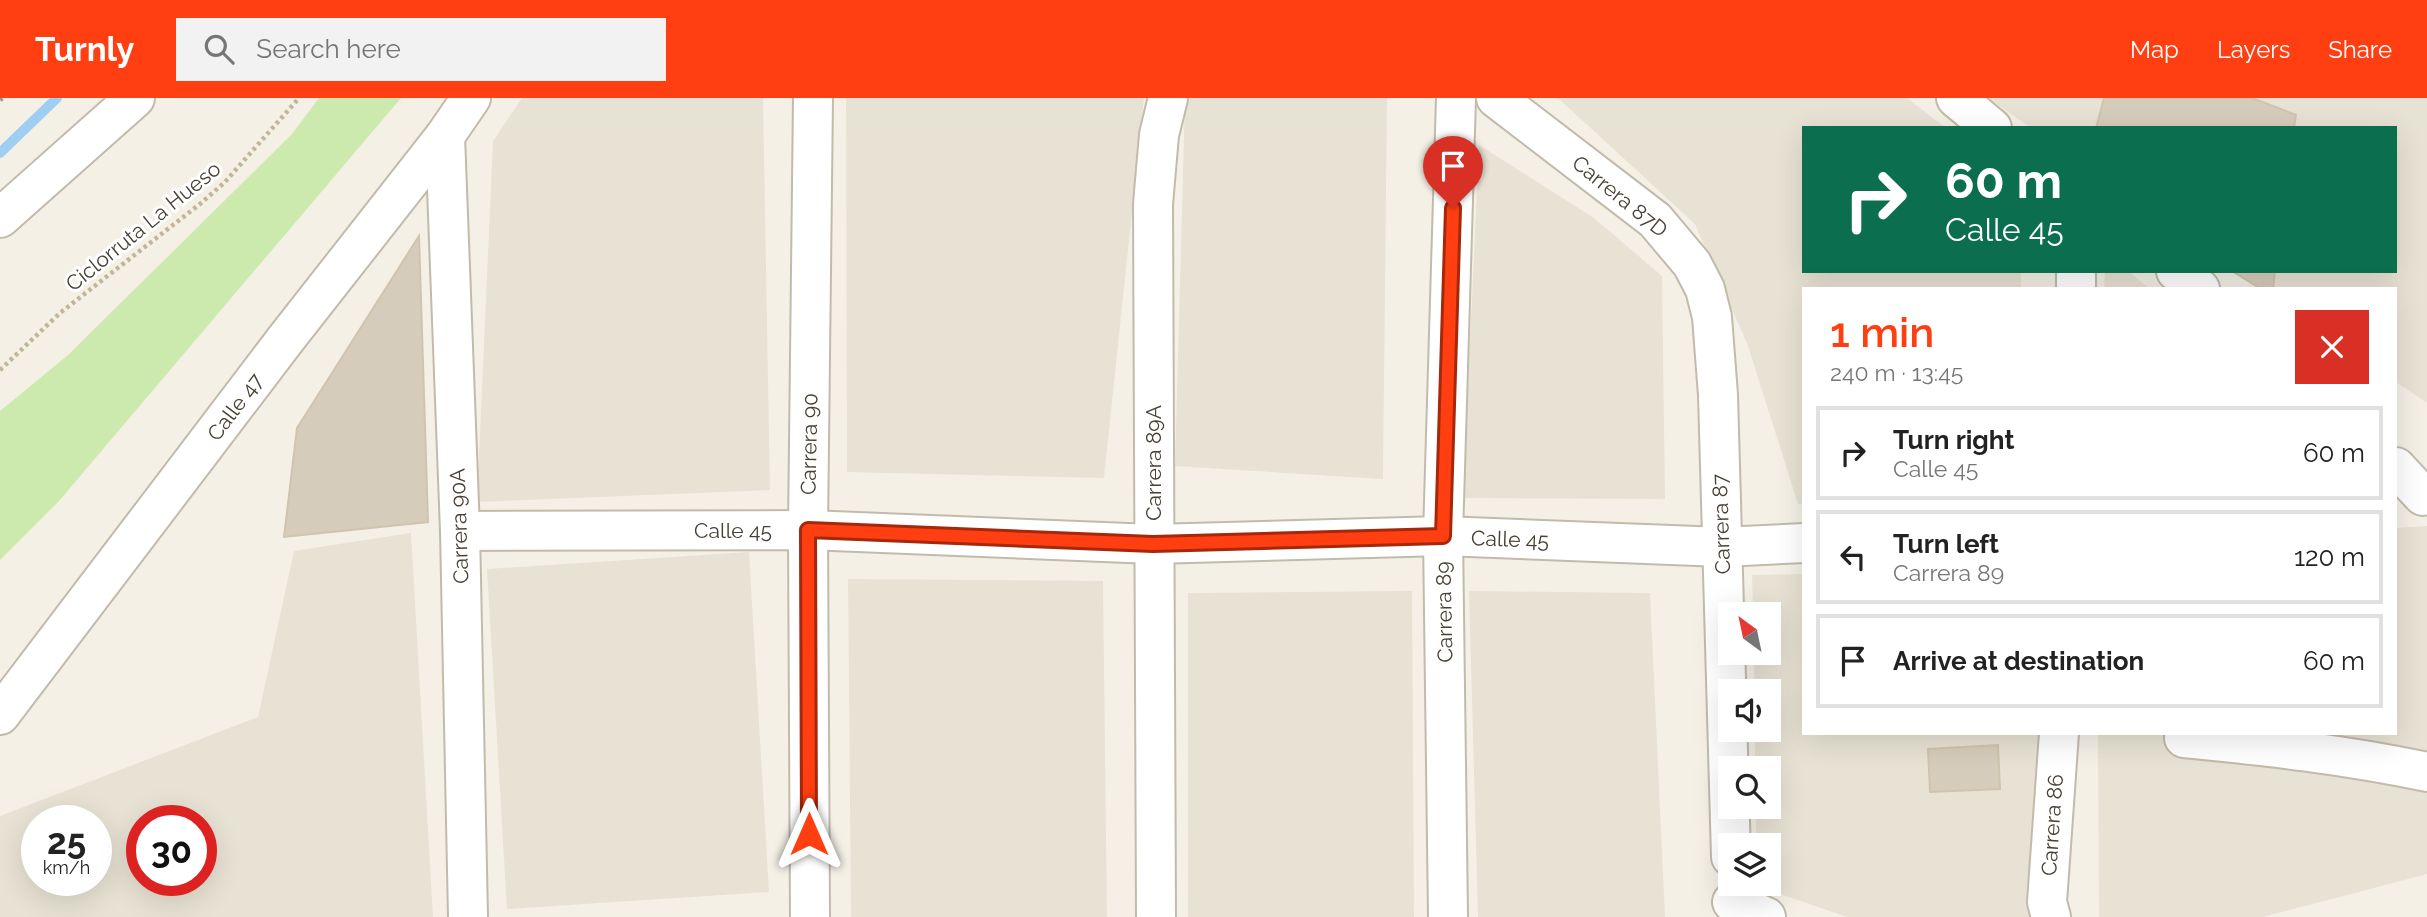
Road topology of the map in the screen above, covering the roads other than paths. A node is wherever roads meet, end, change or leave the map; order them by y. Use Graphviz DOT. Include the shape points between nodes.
graph roads {
  1 [pos="135,98"];
  2 [pos="471,98"];
  3 [pos="813,98"];
  4 [pos="1168,98"];
  5 [pos="1456,98"];
  6 [pos="1496,98"];
  7 [pos="1956,98"];
  8 [pos="1990,126"];
  9 [pos="444,136"];
  10 [pos="0,218"];
  11 [pos="2179,273"];
  12 [pos="2197,287"];
  13 [pos="1712,317"];
  14 [pos="2397,469"];
  15 [pos="2415,497"];
  16 [pos="808,530"];
  17 [pos="460,531"];
  18 [pos="1443,536"];
  19 [pos="1802,543"];
  20 [pos="1153,544"];
  21 [pos="1722,547"];
  22 [pos="0,715"];
  23 [pos="2059,735"];
  24 [pos="2184,738"];
  25 [pos="2427,772"];
  26 [pos="1730,833"];
  27 [pos="2045,912"];
  28 [pos="468,917"];
  29 [pos="810,917"];
  30 [pos="1156,917"];
  31 [pos="1448,917"];
  1 -- 10 [label="street"];
  2 -- 9 [label="street, Calle 47"];
  3 -- 16 [label="street, Carrera 90"];
  4 -- 20 [label="street, Carrera 89A" via="1159,135 1153,204"];
  5 -- 18 [label="street, Carrera 89"];
  6 -- 13 [label="street, Carrera 87D" via="1655,220 1692,264 1706,289"];
  7 -- 8 [label="street"];
  9 -- 17 [label="street, Carrera 90A"];
  9 -- 22 [label="street, Calle 47"];
  11 -- 12 [label="street"];
  13 -- 21 [label="street, Carrera 87"];
  14 -- 15 [label="street"];
  16 -- 17 [label="street, Calle 45"];
  16 -- 20 [label="street, Calle 45"];
  16 -- 29 [label="street, Carrera 90"];
  17 -- 28 [label="street, Carrera 90A"];
  18 -- 20 [label="street, Calle 45"];
  18 -- 21 [label="street, Calle 45"];
  18 -- 31 [label="street, Carrera 89"];
  19 -- 21 [label="street, Calle 45"];
  20 -- 30 [label="street, Carrera 89A"];
  21 -- 26 [label="street, Carrera 87"];
  23 -- 27 [label="street, Carrera 86"];
  24 -- 25 [label="street" via="2316,752"];
}
